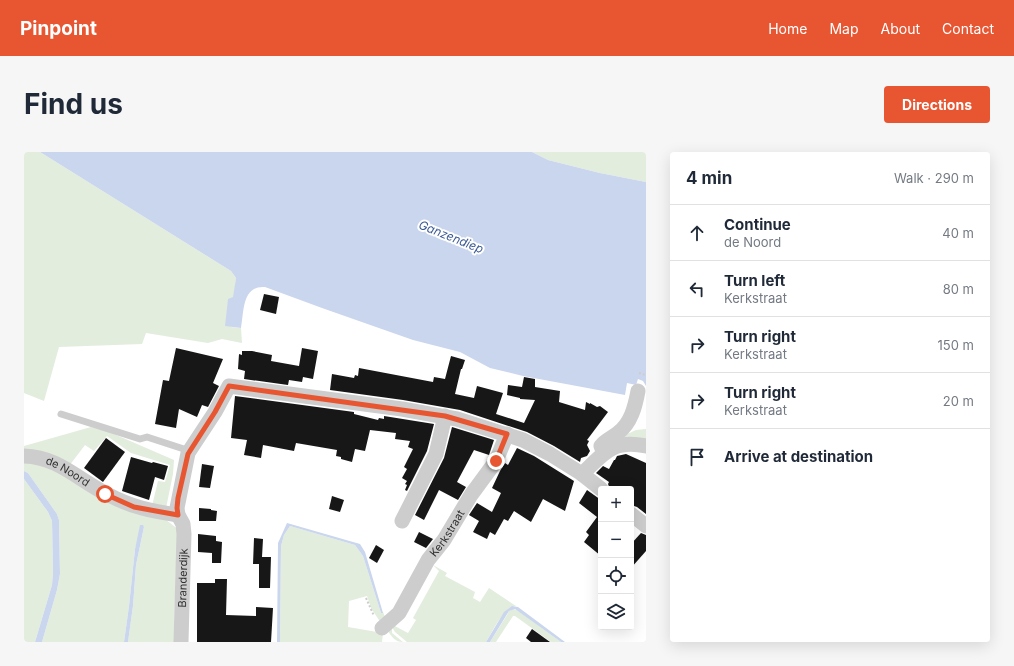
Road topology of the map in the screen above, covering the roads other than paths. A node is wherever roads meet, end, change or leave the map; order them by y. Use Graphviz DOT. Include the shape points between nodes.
graph roads {
  1 [pos="638,392"];
  2 [pos="61,414"];
  3 [pos="445,416"];
  4 [pos="507,434"];
  5 [pos="646,446"];
  6 [pos="190,450"];
  7 [pos="604,453"];
  8 [pos="24,456"];
  9 [pos="582,474"];
  10 [pos="598,487"];
  11 [pos="178,515"];
  12 [pos="634,516"];
  13 [pos="402,521"];
  14 [pos="646,526"];
  15 [pos="382,628"];
  16 [pos="181,642"];
  1 -- 7 [label="street" via="625,426 601,446"];
  2 -- 6 [label="lane" via="140,439 147,437"];
  3 -- 4 [label="street"];
  3 -- 6 [label="street" via="229,386"];
  3 -- 13 [label="street" via="436,454"];
  4 -- 9 [label="street" via="550,454"];
  4 -- 15 [label="street, Kerkstraat" via="496,461 428,560 399,613"];
  5 -- 7 [label="street" via="624,444"];
  6 -- 11 [label="street" via="178,498"];
  7 -- 9 [label="street"];
  8 -- 11 [label="street, de Noord" via="37,456 49,460 105,494 134,507"];
  9 -- 10 [label="street"];
  11 -- 16 [label="street, Branderdijk" via="183,524 184,534"];
  12 -- 14 [label="street"];
}
